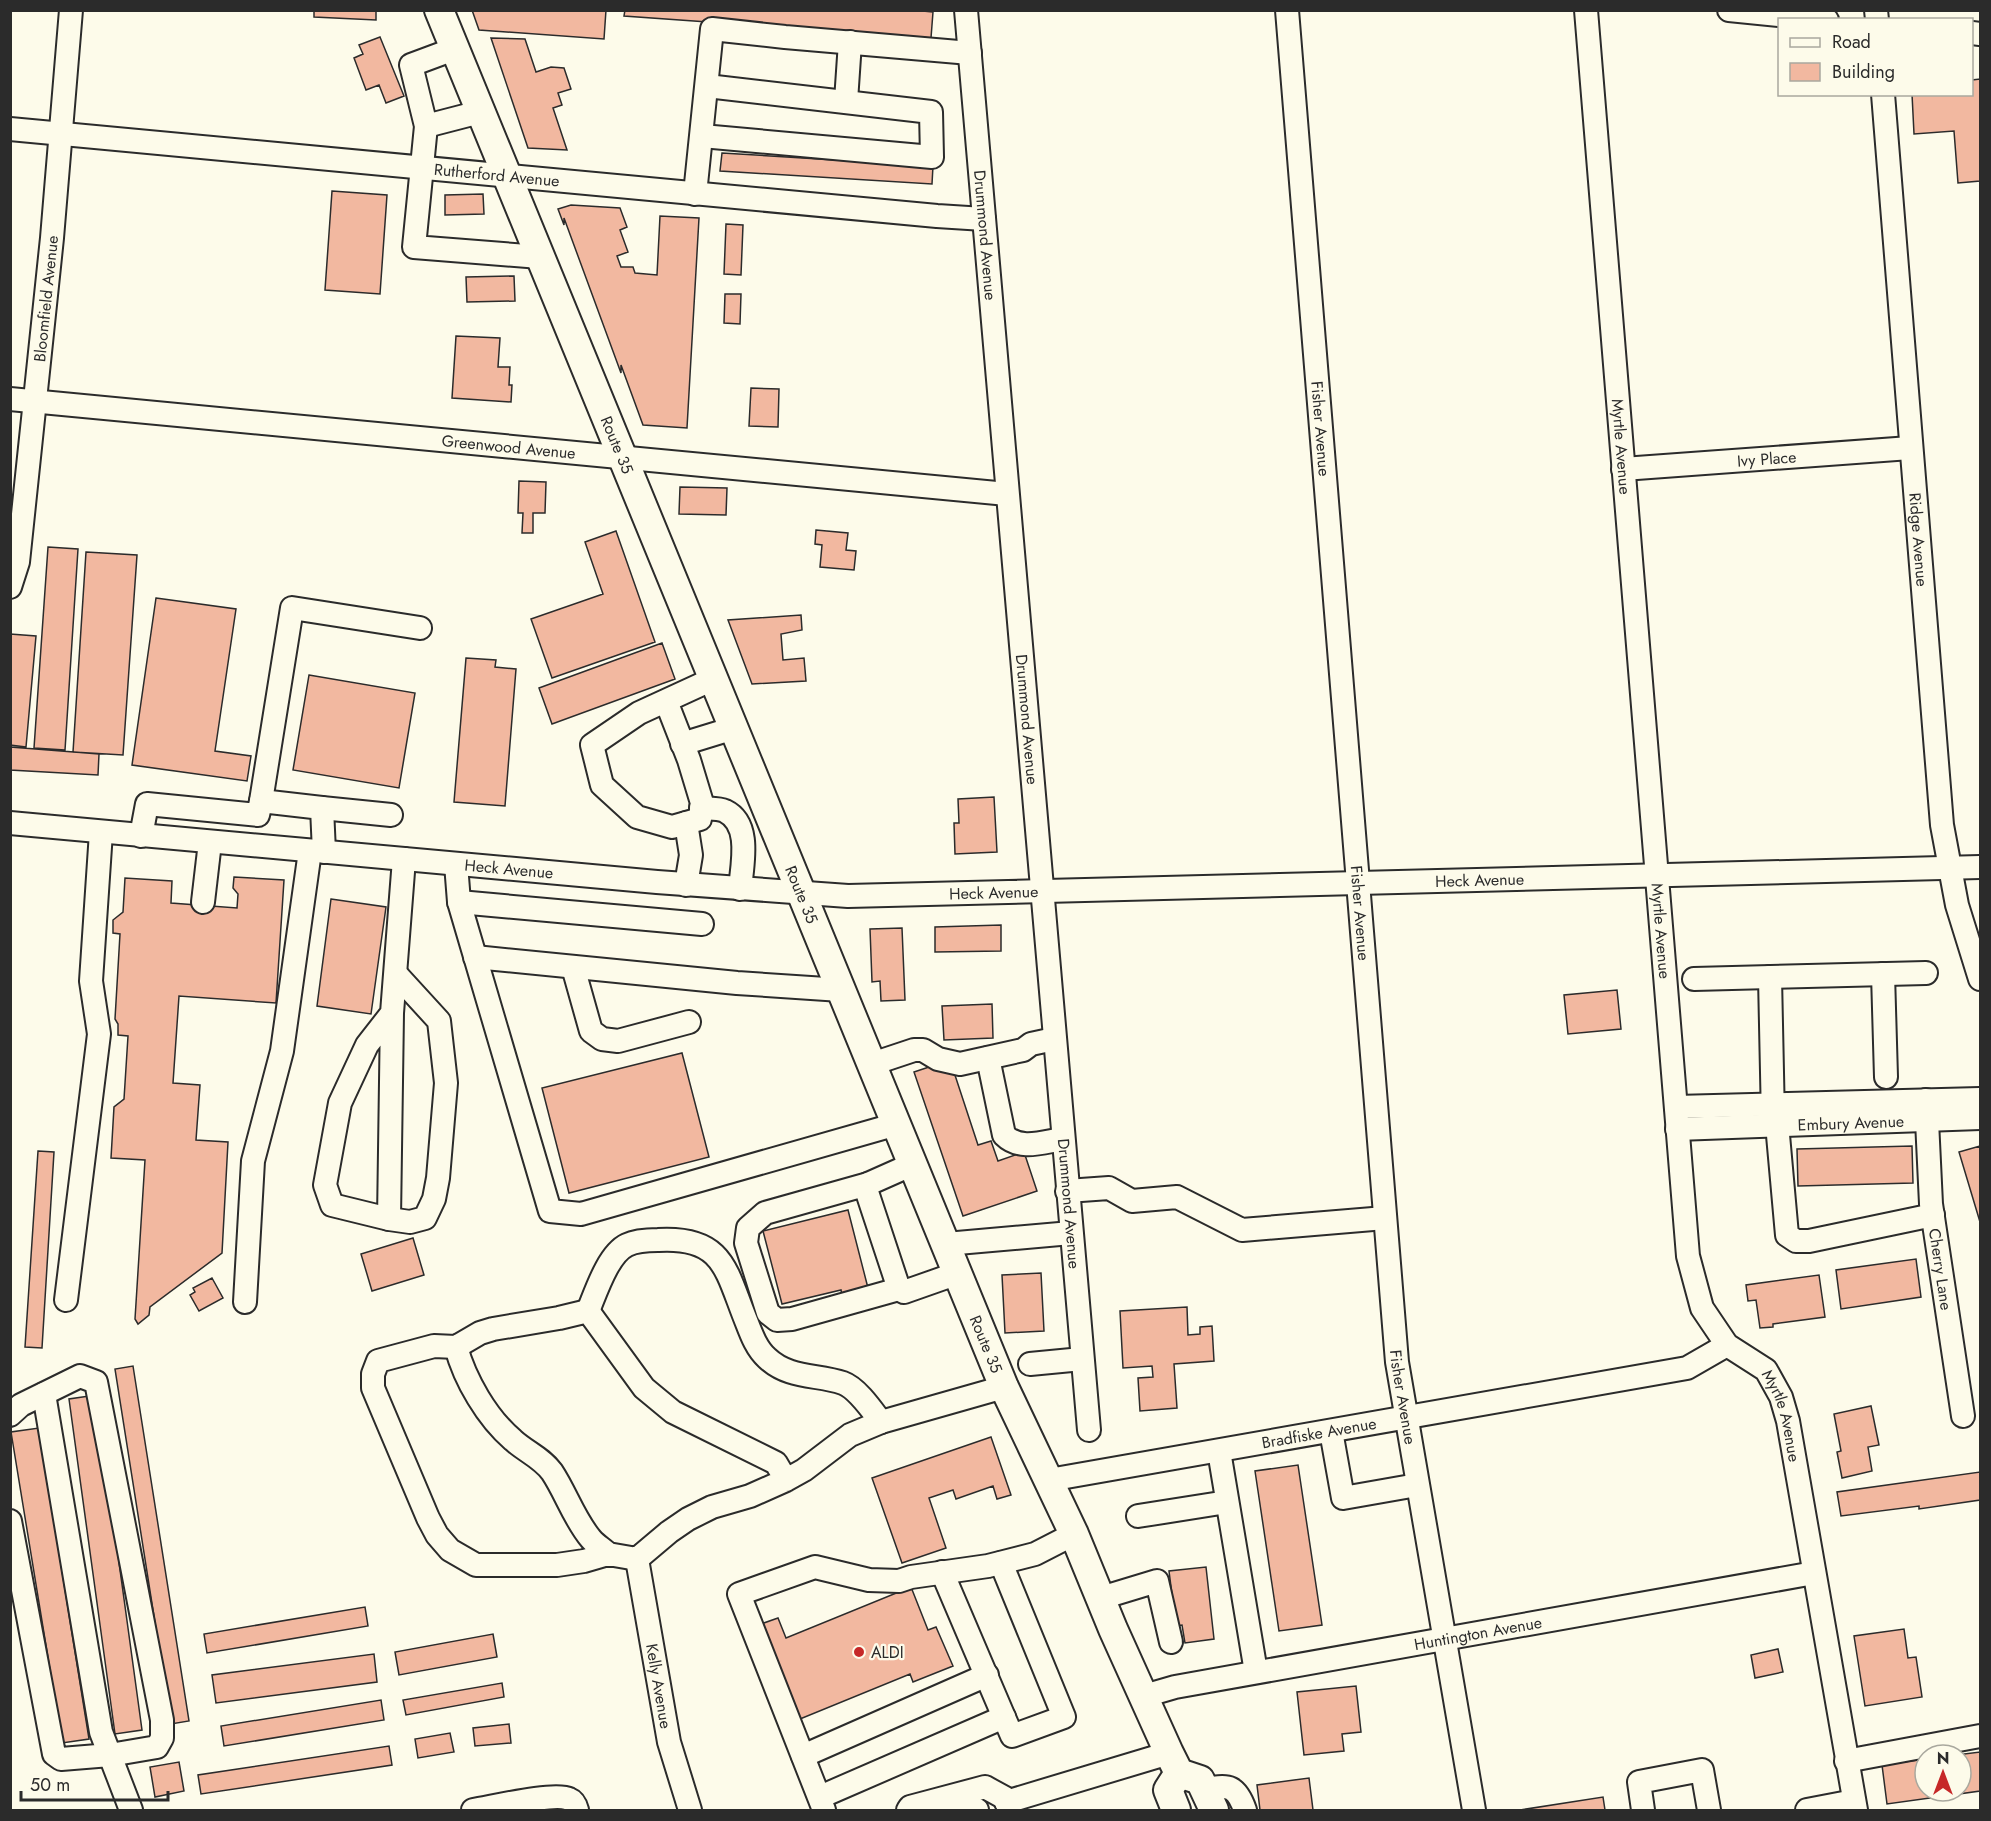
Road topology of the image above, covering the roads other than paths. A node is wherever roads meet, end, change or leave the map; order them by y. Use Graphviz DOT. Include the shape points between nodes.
graph roads {
  1 [pos="71,10"];
  2 [pos="439,10"];
  3 [pos="966,10"];
  4 [pos="1287,10"];
  5 [pos="1586,10"];
  6 [pos="1729,10"];
  7 [pos="1734,11"];
  8 [pos="1806,18"];
  9 [pos="850,42"];
  10 [pos="454,49"];
  11 [pos="970,53"];
  12 [pos="706,86"];
  13 [pos="1883,96"];
  14 [pos="846,101"];
  15 [pos="480,112"];
  16 [pos="426,126"];
  17 [pos="10,129"];
  18 [pos="60,134"];
  19 [pos="702,136"];
  20 [pos="422,168"];
  21 [pos="507,176"];
  22 [pos="695,194"];
  23 [pos="984,219"];
  24 [pos="540,256"];
  25 [pos="10,399"];
  26 [pos="34,402"];
  27 [pos="1910,448"];
  28 [pos="622,458"];
  29 [pos="1623,469"];
  30 [pos="1007,494"];
  31 [pos="10,587"];
  32 [pos="420,628"];
  33 [pos="713,679"];
  34 [pos="666,701"];
  35 [pos="734,728"];
  36 [pos="682,744"];
  37 [pos="259,808"];
  38 [pos="322,808"];
  39 [pos="391,815"];
  40 [pos="694,815"];
  41 [pos="11,824"];
  42 [pos="101,832"];
  43 [pos="141,836"];
  44 [pos="210,842"];
  45 [pos="253,846"];
  46 [pos="317,852"];
  47 [pos="404,860"];
  48 [pos="456,864"];
  49 [pos="1950,867"];
  50 [pos="1980,867"];
  51 [pos="1656,875"];
  52 [pos="657,882"];
  53 [pos="1358,882"];
  54 [pos="686,885"];
  55 [pos="740,889"];
  56 [pos="1041,891"];
  57 [pos="801,893"];
  58 [pos="203,902"];
  59 [pos="459,902"];
  60 [pos="654,920"];
  61 [pos="702,924"];
  62 [pos="476,957"];
  63 [pos="573,967"];
  64 [pos="1926,973"];
  65 [pos="396,974"];
  66 [pos="1883,974"];
  67 [pos="1770,977"];
  68 [pos="1694,979"];
  69 [pos="1980,980"];
  70 [pos="841,990"];
  71 [pos="392,1013"];
  72 [pos="689,1022"];
  73 [pos="1054,1039"];
  74 [pos="988,1058"];
  75 [pos="872,1064"];
  76 [pos="1886,1077"];
  77 [pos="1980,1099"];
  78 [pos="1927,1110"];
  79 [pos="1676,1118"];
  80 [pos="1775,1118"];
  81 [pos="1980,1118"];
  82 [pos="897,1124"];
  83 [pos="1063,1139"];
  84 [pos="913,1164"];
  85 [pos="868,1184"];
  86 [pos="1067,1191"];
  87 [pos="1933,1215"];
  88 [pos="1385,1218"];
  89 [pos="389,1219"];
  90 [pos="1071,1233"];
  91 [pos="946,1244"];
  92 [pos="958,1273"];
  93 [pos="899,1289"];
  94 [pos="66,1300"];
  95 [pos="244,1302"];
  96 [pos="588,1311"];
  97 [pos="1727,1345"];
  98 [pos="456,1347"];
  99 [pos="1082,1359"];
  100 [pos="1030,1364"];
  101 [pos="1004,1387"];
  102 [pos="44,1394"];
  103 [pos="10,1414"];
  104 [pos="1963,1416"];
  105 [pos="1405,1418"];
  106 [pos="881,1422"];
  107 [pos="1089,1430"];
  108 [pos="1331,1431"];
  109 [pos="1219,1451"];
  110 [pos="786,1480"];
  111 [pos="1049,1480"];
  112 [pos="1417,1485"];
  113 [pos="1227,1502"];
  114 [pos="1138,1516"];
  115 [pos="10,1521"];
  116 [pos="1074,1534"];
  117 [pos="608,1554"];
  118 [pos="637,1559"];
  119 [pos="1001,1563"];
  120 [pos="942,1572"];
  121 [pos="1814,1573"];
  122 [pos="1101,1598"];
  123 [pos="1444,1639"];
  124 [pos="1171,1642"];
  125 [pos="1256,1672"];
  126 [pos="987,1675"];
  127 [pos="1144,1696"];
  128 [pos="1004,1718"];
  129 [pos="1980,1736"];
  130 [pos="110,1755"];
  131 [pos="803,1756"];
  132 [pos="1846,1761"];
  133 [pos="1174,1763"];
  134 [pos="1209,1800"];
  135 [pos="822,1804"];
  136 [pos="1007,1806"];
  137 [pos="1855,1806"];
  138 [pos="576,1807"];
  139 [pos="913,1809"];
  140 [pos="131,1810"];
  141 [pos="473,1810"];
  142 [pos="690,1810"];
  143 [pos="946,1810"];
  144 [pos="977,1810"];
  145 [pos="1176,1810"];
  146 [pos="1245,1810"];
  147 [pos="1474,1810"];
  148 [pos="1643,1810"];
  149 [pos="1709,1810"];
  150 [pos="1807,1810"];
  1 -- 18 [label="street, Bloomfield Avenue"];
  2 -- 10 [label="main road, Route 35"];
  3 -- 11 [label="street, Drummond Avenue"];
  4 -- 53 [label="street, Fisher Avenue"];
  5 -- 29 [label="street, Myrtle Avenue"];
  6 -- 7 [label="street"];
  7 -- 8 [label="street"];
  9 -- 11 [label="street"];
  9 -- 12 [label="street" via="712,29"];
  9 -- 14 [label="street"];
  10 -- 15 [label="main road, Route 35"];
  10 -- 16 [label="street" via="411,65"];
  11 -- 23 [label="street, Drummond Avenue"];
  12 -- 14 [label="street"];
  12 -- 19 [label="street"];
  13 -- 27 [label="street, Ridge Avenue"];
  14 -- 19 [label="street" via="931,112 932,157"];
  15 -- 16 [label="street"];
  15 -- 21 [label="main road, Route 35"];
  16 -- 20 [label="street"];
  17 -- 18 [label="street, Rutherford Avenue"];
  18 -- 20 [label="street, Rutherford Avenue"];
  18 -- 26 [label="street, Bloomfield Avenue"];
  19 -- 22 [label="street"];
  20 -- 21 [label="street, Rutherford Avenue"];
  20 -- 24 [label="street" via="414,247"];
  21 -- 22 [label="street, Rutherford Avenue"];
  21 -- 24 [label="main road, Route 35"];
  22 -- 23 [label="street, Rutherford Avenue"];
  23 -- 30 [label="street, Drummond Avenue"];
  24 -- 28 [label="main road, Route 35"];
  25 -- 26 [label="street, Greenwood Avenue"];
  26 -- 28 [label="street, Greenwood Avenue"];
  26 -- 31 [label="street, Bloomfield Avenue" via="18,562"];
  27 -- 29 [label="street, Ivy Place"];
  27 -- 49 [label="street, Ridge Avenue" via="1942,825"];
  28 -- 30 [label="street, Greenwood Avenue"];
  28 -- 33 [label="main road, Route 35"];
  29 -- 51 [label="street, Myrtle Avenue"];
  30 -- 56 [label="street, Drummond Avenue"];
  32 -- 37 [label="street" via="292,608"];
  33 -- 34 [label="street"];
  33 -- 35 [label="main road, Route 35"];
  34 -- 36 [label="street"];
  34 -- 40 [label="street" via="639,713 592,745 602,785 637,817 672,827"];
  35 -- 36 [label="street"];
  35 -- 57 [label="main road, Route 35"];
  36 -- 40 [label="street" via="702,802"];
  37 -- 38 [label="street"];
  37 -- 43 [label="street" via="147,804"];
  37 -- 45 [label="street"];
  38 -- 39 [label="street"];
  38 -- 46 [label="street"];
  40 -- 54 [label="street"];
  40 -- 55 [label="street" via="725,811 741,827"];
  41 -- 42 [label="street, Heck Avenue"];
  42 -- 43 [label="street, Heck Avenue"];
  42 -- 94 [label="street" via="91,981 99,1034"];
  43 -- 44 [label="street, Heck Avenue"];
  44 -- 45 [label="street, Heck Avenue"];
  44 -- 58 [label="street"];
  45 -- 46 [label="street, Heck Avenue"];
  46 -- 47 [label="street, Heck Avenue"];
  46 -- 95 [label="street" via="282,1051 253,1161"];
  47 -- 48 [label="street, Heck Avenue"];
  47 -- 65 [label="street"];
  48 -- 52 [label="street, Heck Avenue"];
  48 -- 59 [label="street"];
  49 -- 50 [label="street, Heck Avenue"];
  49 -- 51 [label="street, Heck Avenue"];
  49 -- 69 [label="street, Ridge Avenue"];
  51 -- 53 [label="street, Heck Avenue"];
  51 -- 79 [label="street, Myrtle Avenue"];
  52 -- 54 [label="street, Heck Avenue"];
  52 -- 60 [label="street"];
  53 -- 56 [label="street, Heck Avenue"];
  53 -- 88 [label="street, Fisher Avenue"];
  54 -- 55 [label="street, Heck Avenue"];
  55 -- 57 [label="street, Heck Avenue"];
  56 -- 57 [label="street, Heck Avenue" via="848,896"];
  56 -- 73 [label="street, Drummond Avenue"];
  57 -- 70 [label="main road, Route 35"];
  59 -- 60 [label="street"];
  59 -- 62 [label="street"];
  60 -- 61 [label="street"];
  62 -- 63 [label="street"];
  62 -- 82 [label="street" via="550,1211 581,1214"];
  63 -- 70 [label="street"];
  63 -- 72 [label="street" via="591,1031 602,1039 618,1041"];
  64 -- 66 [label="street"];
  65 -- 71 [label="street"];
  65 -- 89 [label="street" via="439,1021 446,1083 434,1199 425,1218 410,1222"];
  66 -- 67 [label="street"];
  66 -- 76 [label="street"];
  67 -- 68 [label="street"];
  67 -- 80 [label="street"];
  70 -- 75 [label="main road, Route 35"];
  71 -- 89 [label="street"];
  71 -- 89 [label="street" via="367,1045 340,1103 325,1185 332,1204"];
  73 -- 74 [label="street"];
  73 -- 83 [label="street, Drummond Avenue"];
  74 -- 75 [label="street" via="960,1064 914,1050"];
  74 -- 83 [label="street" via="1004,1135 1023,1145"];
  75 -- 82 [label="main road, Route 35"];
  77 -- 78 [label="street, Embury Avenue"];
  78 -- 80 [label="street, Embury Avenue"];
  78 -- 81 [label="street, Embury Avenue"];
  78 -- 87 [label="street, Cherry Lane"];
  79 -- 80 [label="street, Embury Avenue"];
  79 -- 97 [label="street, Myrtle Avenue" via="1693,1280 1702,1308"];
  80 -- 87 [label="street" via="1787,1235 1809,1240"];
  82 -- 84 [label="main road, Route 35"];
  83 -- 86 [label="street, Drummond Avenue"];
  84 -- 85 [label="street"];
  84 -- 91 [label="main road, Route 35"];
  85 -- 93 [label="street" via="866,1189"];
  85 -- 93 [label="street" via="765,1213 748,1228 746,1244 768,1313 777,1320"];
  86 -- 88 [label="street" via="1109,1188 1132,1201 1177,1197 1242,1230"];
  86 -- 90 [label="street, Drummond Avenue"];
  87 -- 104 [label="street, Cherry Lane"];
  88 -- 105 [label="street, Fisher Avenue"];
  90 -- 91 [label="street"];
  90 -- 99 [label="street, Drummond Avenue"];
  91 -- 92 [label="main road, Route 35"];
  92 -- 93 [label="street" via="904,1292"];
  92 -- 101 [label="main road, Route 35"];
  96 -- 98 [label="street" via="493,1329"];
  96 -- 106 [label="street" via="607,1269 627,1245 666,1239 706,1247 724,1266 754,1341 766,1357 779,1368 799,1375 845,1383"];
  96 -- 110 [label="street" via="644,1388 673,1412 776,1463"];
  97 -- 105 [label="street, Bradfiske Avenue" via="1687,1368"];
  97 -- 121 [label="street, Myrtle Avenue" via="1766,1370 1781,1397"];
  98 -- 117 [label="street" via="490,1414 512,1440 543,1461 582,1526"];
  98 -- 117 [label="street" via="434,1346 378,1361 373,1374 373,1388 437,1535 450,1550 476,1565 557,1565"];
  99 -- 100 [label="street"];
  99 -- 107 [label="street, Drummond Avenue"];
  101 -- 106 [label="street"];
  101 -- 111 [label="main road, Route 35"];
  102 -- 103 [label="street"];
  102 -- 130 [label="street" via="101,1732"];
  102 -- 130 [label="street" via="80,1376 96,1382 162,1720 158,1747"];
  105 -- 108 [label="street, Bradfiske Avenue"];
  105 -- 112 [label="street, Fisher Avenue"];
  106 -- 110 [label="street" via="850,1435"];
  108 -- 109 [label="street, Bradfiske Avenue"];
  108 -- 112 [label="street" via="1343,1498"];
  109 -- 111 [label="street, Bradfiske Avenue"];
  109 -- 113 [label="street"];
  110 -- 118 [label="street" via="688,1519"];
  111 -- 116 [label="main road, Route 35"];
  112 -- 123 [label="street, Fisher Avenue"];
  113 -- 114 [label="street"];
  113 -- 125 [label="street"];
  115 -- 130 [label="street" via="54,1754 61,1759"];
  116 -- 119 [label="street" via="1035,1554"];
  116 -- 122 [label="main road, Route 35"];
  117 -- 118 [label="street"];
  118 -- 142 [label="street, Kelly Avenue" via="669,1742"];
  119 -- 120 [label="street"];
  119 -- 128 [label="street" via="1064,1718 1012,1736"];
  120 -- 126 [label="street"];
  120 -- 131 [label="street" via="879,1581 815,1567 739,1594"];
  121 -- 123 [label="street, Huntington Avenue"];
  121 -- 132 [label="street, Myrtle Avenue"];
  122 -- 124 [label="street" via="1156,1581"];
  122 -- 127 [label="main road, Route 35"];
  123 -- 125 [label="street, Huntington Avenue"];
  123 -- 147 [label="street, Fisher Avenue"];
  125 -- 127 [label="street, Huntington Avenue"];
  126 -- 128 [label="street"];
  126 -- 131 [label="street"];
  127 -- 133 [label="main road, Route 35"];
  128 -- 135 [label="street"];
  129 -- 132 [label="street"];
  130 -- 140 [label="street"];
  131 -- 135 [label="street"];
  132 -- 137 [label="street, Myrtle Avenue"];
  133 -- 134 [label="main road" via="1200,1780"];
  133 -- 136 [label="street"];
  133 -- 145 [label="main road" via="1168,1790"];
  134 -- 146 [label="street" via="1214,1788 1230,1787 1239,1794"];
  136 -- 139 [label="street" via="1005,1798 985,1786"];
  137 -- 150 [label="street"];
  138 -- 141 [label="street" via="568,1798 552,1798"];
  143 -- 144 [label="street" via="967,1804"];
  148 -- 149 [label="street" via="1639,1782 1702,1770"];
}
